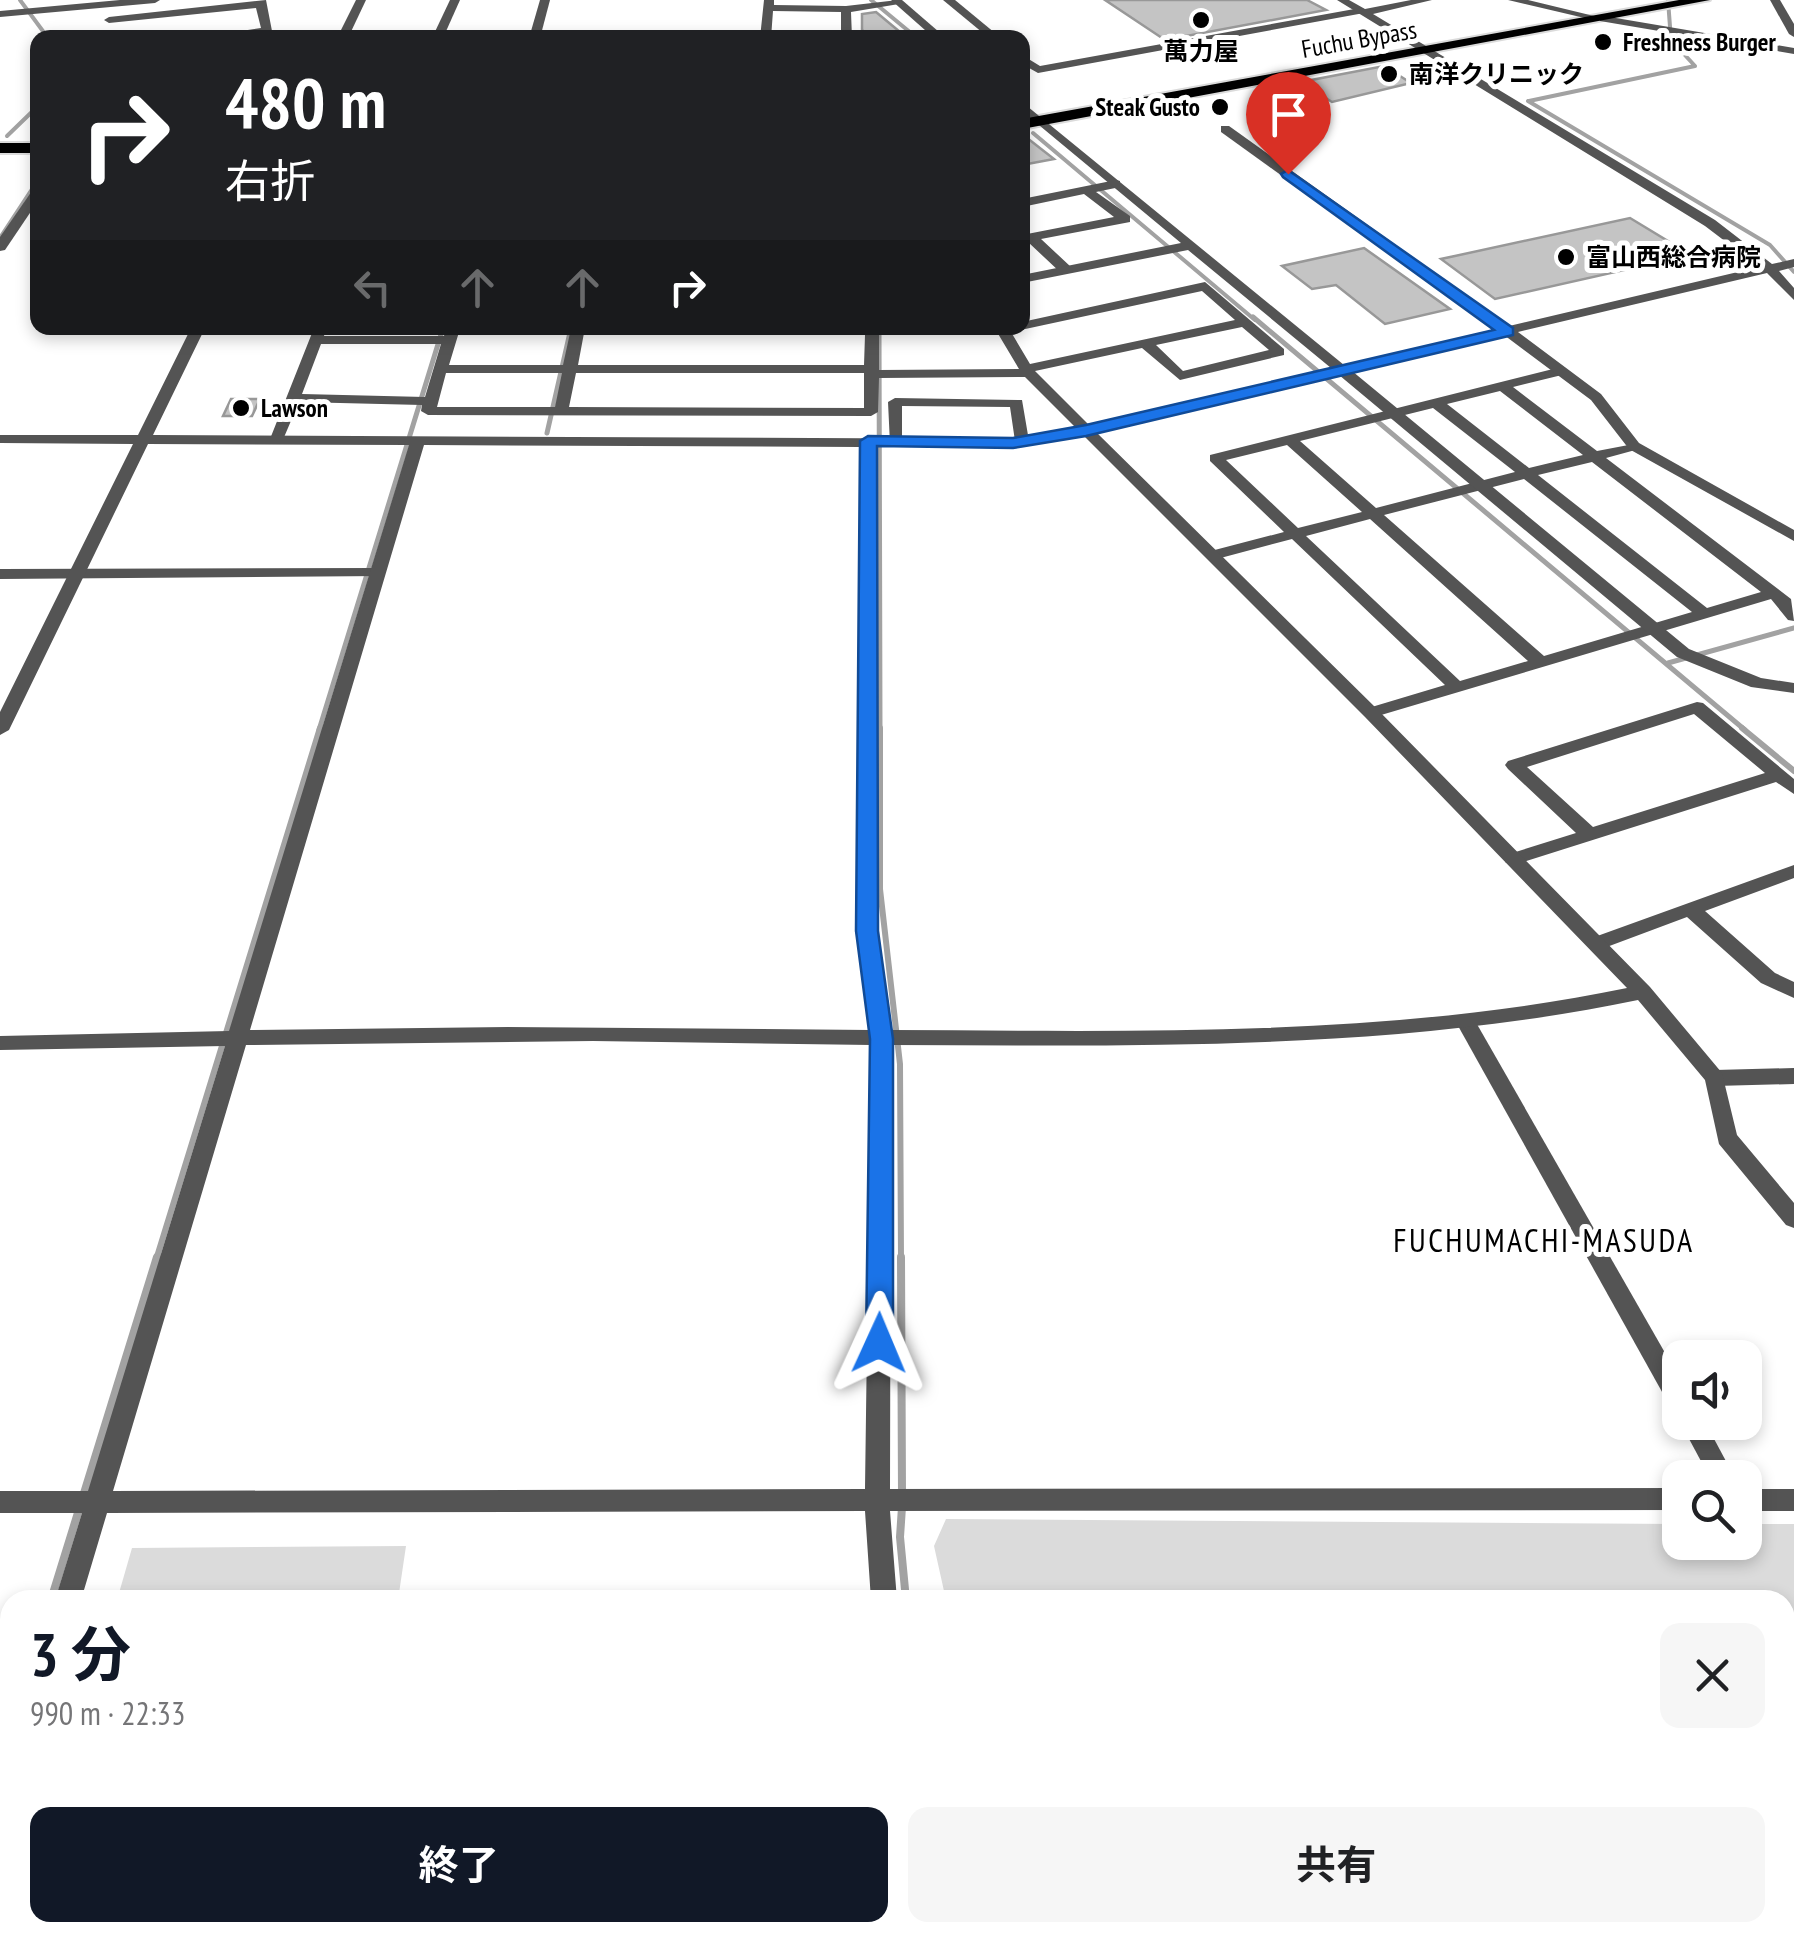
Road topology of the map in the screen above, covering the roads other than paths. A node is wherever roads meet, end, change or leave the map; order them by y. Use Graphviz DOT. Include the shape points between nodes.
graph roads {
  1 [pos="15,0"];
  2 [pos="156,0"];
  3 [pos="361,0"];
  4 [pos="454,0"];
  5 [pos="545,0"];
  6 [pos="948,0"];
  7 [pos="1342,0"];
  8 [pos="1426,0"];
  9 [pos="1513,0"];
  10 [pos="1675,0"];
  11 [pos="1703,0"];
  12 [pos="1775,0"];
  13 [pos="104,2"];
  14 [pos="261,2"];
  15 [pos="898,2"];
  16 [pos="768,4"];
  17 [pos="846,9"];
  18 [pos="24,12"];
  19 [pos="1361,12"];
  20 [pos="0,14"];
  21 [pos="1596,17"];
  22 [pos="109,20"];
  23 [pos="110,30"];
  24 [pos="268,30"];
  25 [pos="346,30"];
  26 [pos="441,30"];
  27 [pos="536,30"];
  28 [pos="766,30"];
  29 [pos="847,30"];
  30 [pos="931,30"];
  31 [pos="986,30"];
  32 [pos="1794,34"];
  33 [pos="1423,49"];
  34 [pos="1794,52"];
  35 [pos="1030,64"];
  36 [pos="1030,117"];
  37 [pos="1030,118"];
  38 [pos="1226,129"];
  39 [pos="0,144"];
  40 [pos="30,144"];
  41 [pos="1116,184"];
  42 [pos="1086,190"];
  43 [pos="1030,201"];
  44 [pos="30,202"];
  45 [pos="1030,237"];
  46 [pos="1030,240"];
  47 [pos="1192,245"];
  48 [pos="0,248"];
  49 [pos="1794,263"];
  50 [pos="1770,269"];
  51 [pos="1066,270"];
  52 [pos="1030,277"];
  53 [pos="1794,296"];
  54 [pos="1245,322"];
  55 [pos="1030,324"];
  56 [pos="1507,332"];
  57 [pos="194,335"];
  58 [pos="318,335"];
  59 [pos="450,335"];
  60 [pos="576,335"];
  61 [pos="872,335"];
  62 [pos="1009,335"];
  63 [pos="1146,344"];
  64 [pos="440,369"];
  65 [pos="569,369"];
  66 [pos="1341,370"];
  67 [pos="1561,370"];
  68 [pos="871,372"];
  69 [pos="1023,372"];
  70 [pos="1501,385"];
  71 [pos="293,398"];
  72 [pos="431,400"];
  73 [pos="1434,401"];
  74 [pos="1017,403"];
  75 [pos="1392,411"];
  76 [pos="561,412"];
  77 [pos="1086,430"];
  78 [pos="1288,438"];
  79 [pos="0,439"];
  80 [pos="277,439"];
  81 [pos="142,440"];
  82 [pos="418,440"];
  83 [pos="868,441"];
  84 [pos="895,441"];
  85 [pos="1022,441"];
  86 [pos="1634,446"];
  87 [pos="1596,456"];
  88 [pos="1529,474"];
  89 [pos="1482,486"];
  90 [pos="1374,514"];
  91 [pos="1294,534"];
  92 [pos="1794,536"];
  93 [pos="1213,554"];
  94 [pos="77,573"];
  95 [pos="376,573"];
  96 [pos="0,574"];
  97 [pos="1774,593"];
  98 [pos="1704,614"];
  99 [pos="1794,616"];
  100 [pos="1653,629"];
  101 [pos="1540,662"];
  102 [pos="1457,687"];
  103 [pos="1794,688"];
  104 [pos="1371,713"];
  105 [pos="0,730"];
  106 [pos="1786,782"];
  107 [pos="1590,834"];
  108 [pos="1513,859"];
  109 [pos="1789,879"];
  110 [pos="1690,909"];
  111 [pos="1596,944"];
  112 [pos="1794,990"];
  113 [pos="1642,992"];
  114 [pos="1467,1024"];
  115 [pos="238,1039"];
  116 [pos="882,1039"];
  117 [pos="0,1043"];
  118 [pos="1794,1076"];
  119 [pos="1715,1078"];
  120 [pos="1794,1219"];
  121 [pos="1662,1369"];
  122 [pos="98,1500"];
  123 [pos="1662,1500"];
  124 [pos="1762,1500"];
  125 [pos="1794,1500"];
  126 [pos="877,1501"];
  127 [pos="0,1502"];
  128 [pos="71,1590"];
  129 [pos="883,1590"];
  1 -- 18 [label="street"];
  2 -- 13 [label="street"];
  3 -- 25 [label="street"];
  4 -- 26 [label="street"];
  5 -- 27 [label="street"];
  6 -- 31 [label="street"];
  7 -- 19 [label="street"];
  8 -- 19 [label="street"];
  9 -- 21 [label="street"];
  10 -- 21 [label="highway, Fuchu Bypass"];
  11 -- 21 [label="highway, Fuchu Bypass"];
  12 -- 32 [label="street"];
  13 -- 18 [label="street"];
  13 -- 22 [label="street"];
  14 -- 22 [label="street" via="156,21"];
  14 -- 24 [label="street"];
  15 -- 17 [label="street"];
  15 -- 30 [label="street"];
  16 -- 17 [label="street"];
  16 -- 28 [label="street"];
  17 -- 29 [label="street"];
  18 -- 20 [label="street"];
  19 -- 33 [label="street"];
  19 -- 35 [label="street" via="1038,70"];
  21 -- 33 [label="highway, Fuchu Bypass"];
  21 -- 34 [label="street"];
  22 -- 23 [label="street"];
  33 -- 36 [label="highway, Fuchu Bypass"];
  33 -- 50 [label="street" via="1710,223"];
  37 -- 41 [label="street"];
  38 -- 56 [label="street"];
  39 -- 40 [label="highway"];
  41 -- 42 [label="street"];
  41 -- 47 [label="street"];
  42 -- 43 [label="street"];
  42 -- 45 [label="street" via="1125,219"];
  44 -- 48 [label="street"];
  46 -- 51 [label="street"];
  47 -- 51 [label="street"];
  47 -- 66 [label="street"];
  49 -- 50 [label="street"];
  50 -- 53 [label="street"];
  50 -- 56 [label="street"];
  51 -- 52 [label="street"];
  54 -- 55 [label="street" via="1205,286"];
  54 -- 63 [label="street"];
  54 -- 63 [label="street" via="1280,352 1180,376"];
  56 -- 66 [label="street"];
  56 -- 67 [label="street"];
  57 -- 81 [label="street"];
  58 -- 71 [label="street"];
  59 -- 64 [label="street"];
  60 -- 65 [label="street"];
  61 -- 68 [label="street"];
  62 -- 69 [label="street"];
  63 -- 69 [label="street"];
  64 -- 65 [label="street"];
  64 -- 72 [label="street"];
  65 -- 68 [label="street"];
  65 -- 76 [label="street"];
  66 -- 75 [label="street"];
  66 -- 77 [label="street"];
  67 -- 70 [label="street"];
  67 -- 86 [label="street" via="1596,396"];
  68 -- 69 [label="street"];
  68 -- 76 [label="street" via="871,412"];
  69 -- 74 [label="street"];
  69 -- 77 [label="street"];
  70 -- 73 [label="street"];
  70 -- 87 [label="street"];
  71 -- 72 [label="street"];
  71 -- 80 [label="street"];
  72 -- 76 [label="street" via="428,411"];
  73 -- 75 [label="street"];
  73 -- 88 [label="street"];
  74 -- 84 [label="street" via="895,402"];
  74 -- 85 [label="street"];
  75 -- 78 [label="street"];
  75 -- 89 [label="street"];
  77 -- 85 [label="street"];
  77 -- 93 [label="street"];
  78 -- 90 [label="street"];
  78 -- 91 [label="street" via="1215,458"];
  79 -- 81 [label="street"];
  80 -- 81 [label="street"];
  80 -- 82 [label="street"];
  81 -- 94 [label="street"];
  82 -- 83 [label="street"];
  82 -- 95 [label="street"];
  83 -- 84 [label="street"];
  83 -- 116 [label="street" via="867,931"];
  84 -- 85 [label="street"];
  86 -- 87 [label="street"];
  86 -- 92 [label="street"];
  87 -- 88 [label="street"];
  87 -- 97 [label="street"];
  88 -- 89 [label="street"];
  88 -- 98 [label="street"];
  89 -- 90 [label="street"];
  89 -- 100 [label="street"];
  90 -- 91 [label="street"];
  90 -- 101 [label="street"];
  91 -- 93 [label="street"];
  91 -- 102 [label="street"];
  93 -- 104 [label="street"];
  94 -- 95 [label="street"];
  94 -- 96 [label="street"];
  94 -- 105 [label="street"];
  95 -- 115 [label="street"];
  97 -- 98 [label="street"];
  97 -- 99 [label="street"];
  98 -- 100 [label="street"];
  100 -- 101 [label="street"];
  100 -- 103 [label="street" via="1682,652 1719,668"];
  101 -- 102 [label="street"];
  102 -- 104 [label="street"];
  104 -- 108 [label="street"];
  106 -- 107 [label="street"];
  106 -- 107 [label="street" via="1697,707 1514,765"];
  107 -- 108 [label="street"];
  108 -- 111 [label="street"];
  109 -- 110 [label="street"];
  110 -- 111 [label="street"];
  110 -- 112 [label="street" via="1768,978"];
  111 -- 113 [label="street"];
  113 -- 114 [label="street"];
  113 -- 119 [label="street"];
  114 -- 116 [label="street" via="1322,1036"];
  114 -- 121 [label="street"];
  115 -- 116 [label="street"];
  115 -- 117 [label="street"];
  115 -- 122 [label="street"];
  116 -- 126 [label="street"];
  118 -- 119 [label="street"];
  119 -- 120 [label="street" via="1727,1138"];
  122 -- 126 [label="street"];
  122 -- 127 [label="street"];
  122 -- 128 [label="street"];
  123 -- 126 [label="street"];
  124 -- 125 [label="street"];
  126 -- 129 [label="street"];
}
